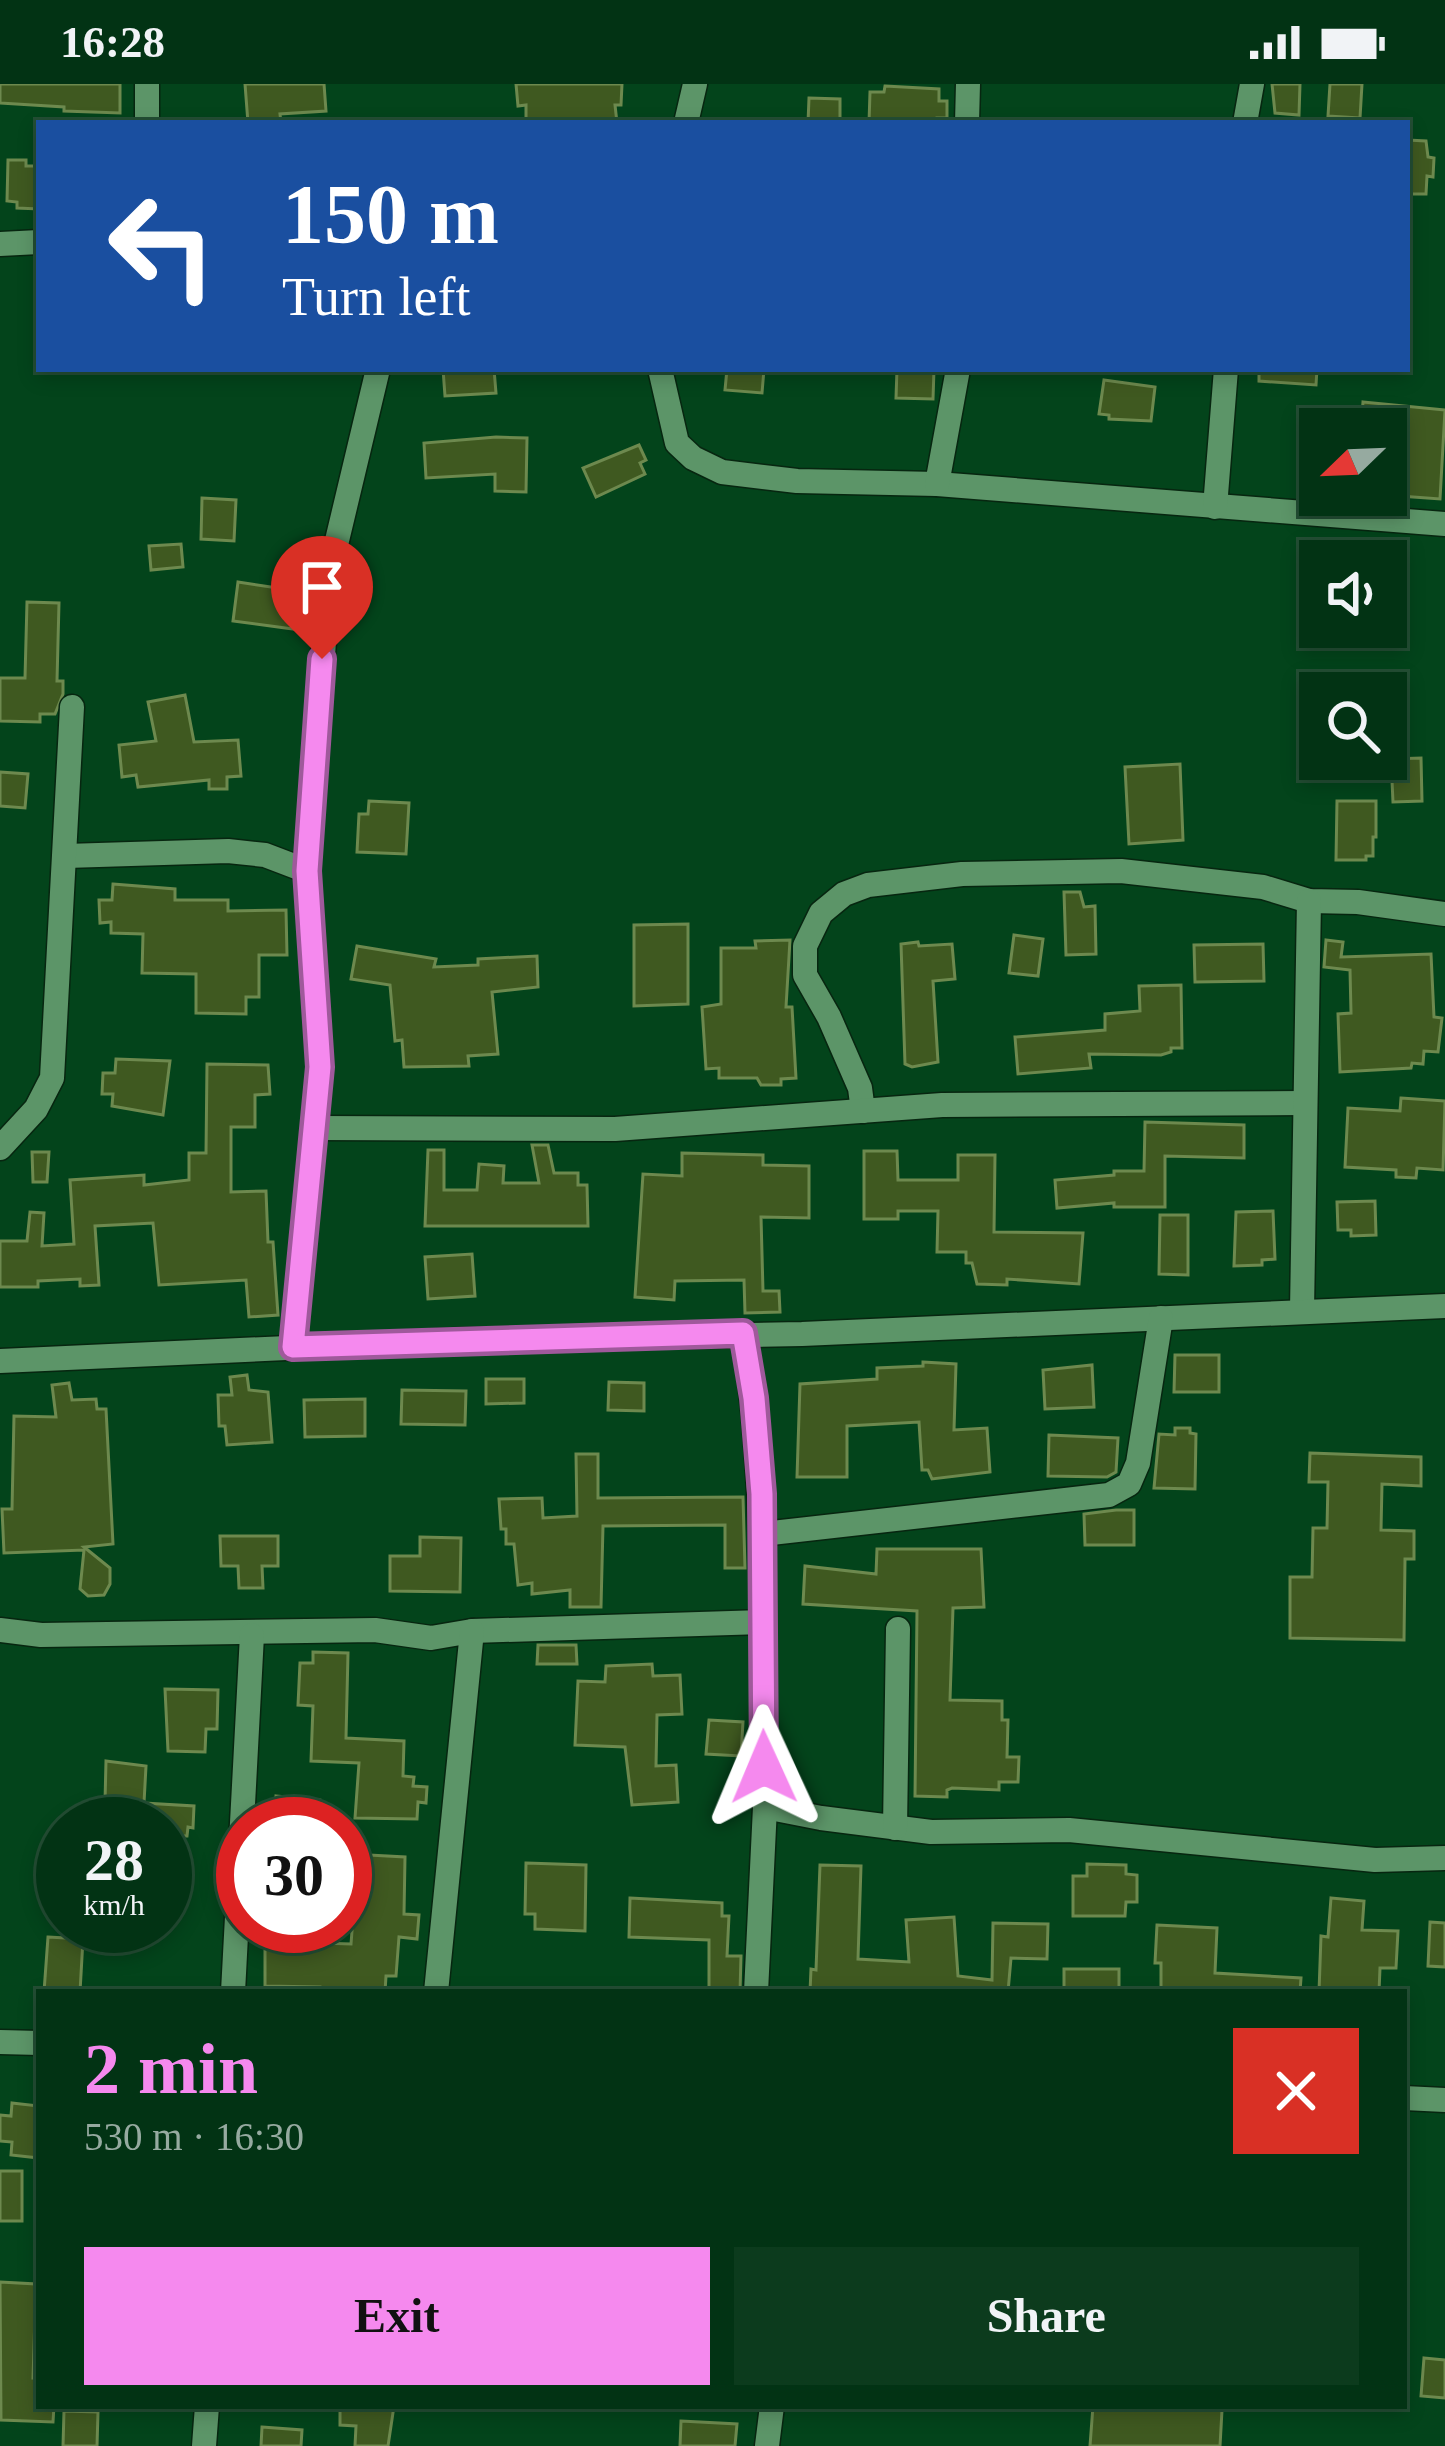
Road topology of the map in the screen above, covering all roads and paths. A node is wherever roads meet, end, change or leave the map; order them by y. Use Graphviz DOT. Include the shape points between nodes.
graph roads {
  1 [pos="147,84"];
  2 [pos="694,84"];
  3 [pos="968,84"];
  4 [pos="1252,84"];
  5 [pos="147,120"];
  6 [pos="687,120"];
  7 [pos="967,120"];
  8 [pos="1246,120"];
  9 [pos="36,242"];
  10 [pos="0,244"];
  11 [pos="377,372"];
  12 [pos="661,372"];
  13 [pos="957,372"];
  14 [pos="1226,372"];
  15 [pos="938,484"];
  16 [pos="1214,507"];
  17 [pos="1445,524"];
  18 [pos="73,707"];
  19 [pos="66,856"];
  20 [pos="307,871"];
  21 [pos="1309,902"];
  22 [pos="1445,914"];
  23 [pos="1303,1103"];
  24 [pos="863,1111"];
  25 [pos="316,1128"];
  26 [pos="0,1148"];
  27 [pos="1445,1306"];
  28 [pos="1302,1310"];
  29 [pos="1160,1318"];
  30 [pos="743,1333"];
  31 [pos="293,1347"];
  32 [pos="0,1361"];
  33 [pos="762,1534"];
  34 [pos="763,1622"];
  35 [pos="898,1629"];
  36 [pos="0,1630"];
  37 [pos="472,1631"];
  38 [pos="252,1635"];
  39 [pos="765,1807"];
  40 [pos="896,1828"];
  41 [pos="1445,1858"];
  42 [pos="232,1989"];
  43 [pos="436,1989"];
  44 [pos="756,1989"];
  45 [pos="0,2042"];
  46 [pos="36,2043"];
  47 [pos="1407,2098"];
  48 [pos="1445,2100"];
  49 [pos="207,2409"];
  50 [pos="772,2409"];
  51 [pos="204,2446"];
  52 [pos="767,2446"];
  1 -- 5 [label="street"];
  2 -- 6 [label="street"];
  3 -- 7 [label="street"];
  4 -- 8 [label="street"];
  9 -- 10 [label="street"];
  11 -- 20 [label="street" via="329,574"];
  12 -- 15 [label="street" via="677,443 707,467 797,481"];
  13 -- 15 [label="street"];
  14 -- 16 [label="street"];
  15 -- 16 [label="street"];
  16 -- 17 [label="street"];
  18 -- 19 [label="street"];
  19 -- 20 [label="street" via="228,851"];
  19 -- 26 [label="street" via="52,1078"];
  20 -- 25 [label="street" via="320,1067"];
  21 -- 22 [label="street"];
  21 -- 23 [label="street"];
  21 -- 24 [label="street" via="1263,887 1121,872 962,874 844,894 813,929 805,975 830,1017"];
  23 -- 24 [label="street"];
  23 -- 28 [label="street"];
  24 -- 25 [label="street" via="615,1129"];
  25 -- 31 [label="street"];
  27 -- 28 [label="street"];
  28 -- 29 [label="street"];
  29 -- 30 [label="street"];
  29 -- 33 [label="street" via="1138,1463 1129,1484 1109,1496"];
  30 -- 31 [label="street"];
  30 -- 33 [label="street"];
  31 -- 32 [label="street"];
  33 -- 34 [label="street"];
  34 -- 37 [label="street"];
  34 -- 39 [label="street"];
  35 -- 40 [label="street"];
  36 -- 38 [label="street"];
  37 -- 38 [label="street" via="431,1638 374,1630"];
  37 -- 43 [label="street"];
  38 -- 42 [label="street"];
  39 -- 40 [label="street"];
  39 -- 44 [label="street"];
  40 -- 41 [label="street" via="1069,1830 1375,1860"];
  45 -- 46 [label="street"];
  47 -- 48 [label="street"];
  49 -- 51 [label="street"];
  50 -- 52 [label="street"];
}
